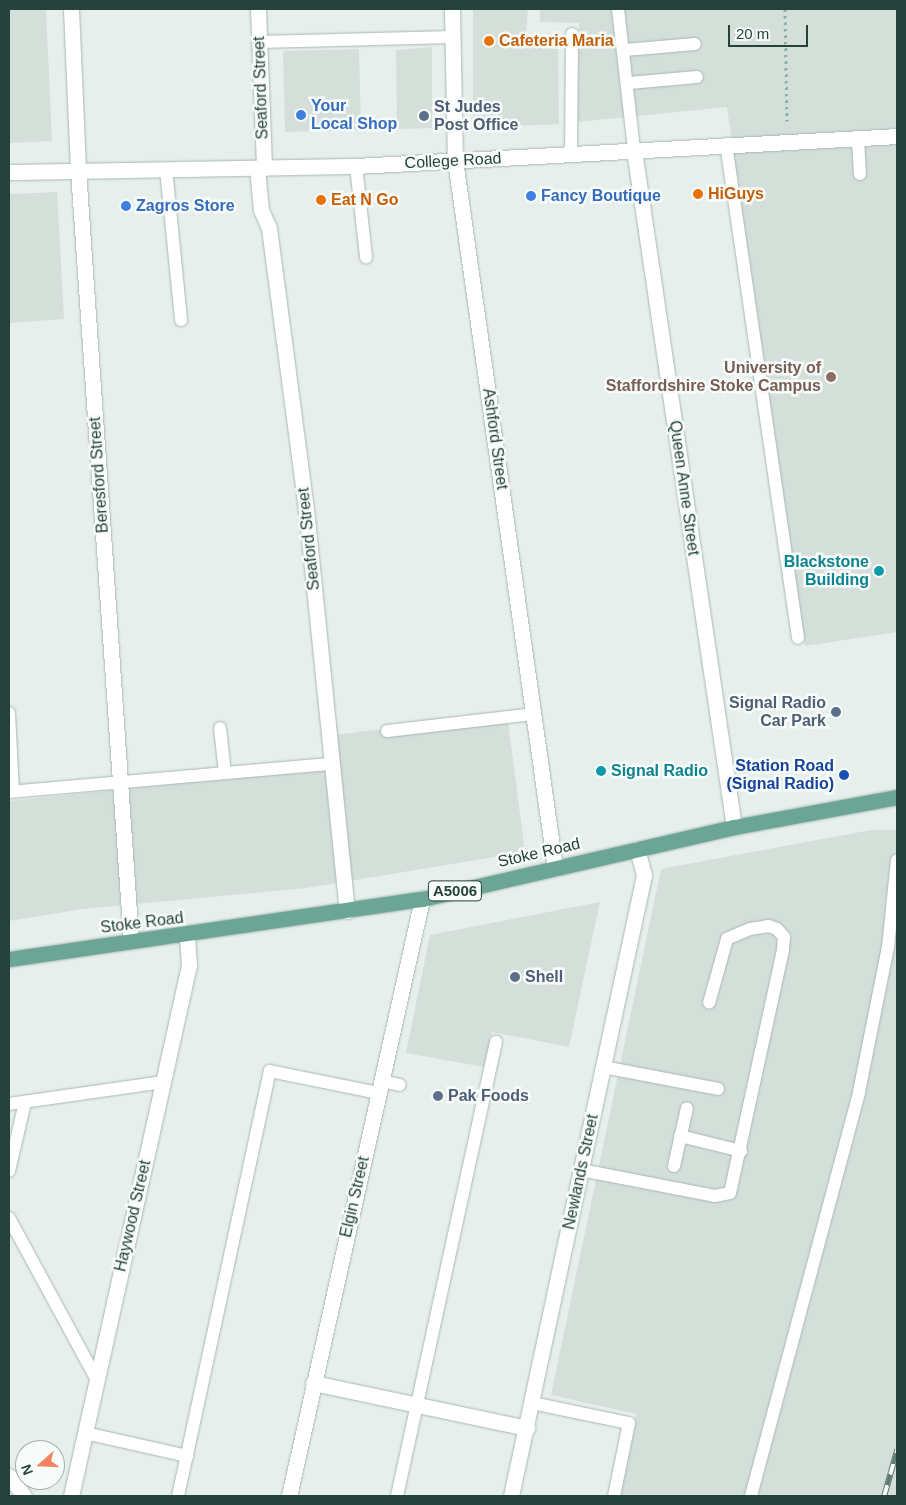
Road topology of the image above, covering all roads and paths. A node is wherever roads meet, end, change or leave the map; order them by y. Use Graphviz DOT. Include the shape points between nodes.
graph roads {
  1 [pos="71,9"];
  2 [pos="258,9"];
  3 [pos="452,9"];
  4 [pos="618,9"];
  5 [pos="785,9"];
  6 [pos="572,34"];
  7 [pos="453,36"];
  8 [pos="259,42"];
  9 [pos="695,44"];
  10 [pos="625,50"];
  11 [pos="697,77"];
  12 [pos="629,83"];
  13 [pos="897,136"];
  14 [pos="858,138"];
  15 [pos="787,141"];
  16 [pos="726,144"];
  17 [pos="634,150"];
  18 [pos="571,154"];
  19 [pos="455,160"];
  20 [pos="356,166"];
  21 [pos="261,168"];
  22 [pos="166,169"];
  23 [pos="78,170"];
  24 [pos="9,172"];
  25 [pos="860,174"];
  26 [pos="366,258"];
  27 [pos="181,320"];
  28 [pos="798,638"];
  29 [pos="9,713"];
  30 [pos="533,714"];
  31 [pos="220,728"];
  32 [pos="387,731"];
  33 [pos="332,764"];
  34 [pos="225,773"];
  35 [pos="120,783"];
  36 [pos="11,791"];
  37 [pos="897,797"];
  38 [pos="734,827"];
  39 [pos="637,848"];
  40 [pos="897,860"];
  41 [pos="555,868"];
  42 [pos="422,899"];
  43 [pos="347,911"];
  44 [pos="187,935"];
  45 [pos="131,941"];
  46 [pos="9,959"];
  47 [pos="709,1003"];
  48 [pos="496,1042"];
  49 [pos="603,1067"];
  50 [pos="163,1082"];
  51 [pos="400,1084"];
  52 [pos="379,1087"];
  53 [pos="718,1089"];
  54 [pos="25,1102"];
  55 [pos="9,1104"];
  56 [pos="687,1108"];
  57 [pos="680,1136"];
  58 [pos="741,1151"];
  59 [pos="674,1166"];
  60 [pos="581,1170"];
  61 [pos="9,1171"];
  62 [pos="9,1218"];
  63 [pos="97,1380"];
  64 [pos="313,1383"];
  65 [pos="532,1403"];
  66 [pos="416,1404"];
  67 [pos="527,1428"];
  68 [pos="85,1433"];
  69 [pos="187,1456"];
  70 [pos="9,1476"];
  71 [pos="24,1496"];
  72 [pos="71,1496"];
  73 [pos="178,1496"];
  74 [pos="289,1496"];
  75 [pos="397,1496"];
  76 [pos="511,1496"];
  77 [pos="614,1496"];
  78 [pos="751,1496"];
  1 -- 23 [label="street, Beresford Street"];
  2 -- 8 [label="street, Seaford Street"];
  3 -- 7 [label="street, Ashford Street"];
  4 -- 10 [label="lane"];
  5 -- 15 [label="path"];
  6 -- 18 [label="lane"];
  7 -- 8 [label="lane"];
  7 -- 19 [label="street, Ashford Street"];
  8 -- 21 [label="street, Seaford Street"];
  9 -- 10 [label="lane"];
  10 -- 12 [label="lane"];
  11 -- 12 [label="lane"];
  12 -- 17 [label="lane"];
  13 -- 14 [label="street, College Road"];
  14 -- 15 [label="street, College Road"];
  14 -- 25 [label="lane"];
  15 -- 16 [label="street, College Road"];
  16 -- 17 [label="street, College Road"];
  16 -- 28 [label="lane"];
  17 -- 18 [label="street, College Road"];
  17 -- 38 [label="street, Queen Anne Street"];
  18 -- 19 [label="street, College Road"];
  19 -- 20 [label="street, College Road"];
  19 -- 30 [label="street, Ashford Street"];
  20 -- 21 [label="street, College Road"];
  20 -- 26 [label="lane"];
  21 -- 22 [label="street, College Road"];
  21 -- 33 [label="street, Seaford Street" via="261,210 268,228 307,518"];
  22 -- 23 [label="street, College Road"];
  22 -- 27 [label="lane"];
  23 -- 24 [label="street, College Road"];
  23 -- 35 [label="street, Beresford Street"];
  29 -- 36 [label="lane"];
  30 -- 32 [label="lane"];
  30 -- 41 [label="street, Ashford Street"];
  31 -- 34 [label="lane"];
  33 -- 34 [label="lane"];
  33 -- 43 [label="street, Seaford Street"];
  34 -- 35 [label="lane"];
  35 -- 36 [label="lane"];
  35 -- 45 [label="street, Beresford Street"];
  37 -- 38 [label="main road, Stoke Road / A5006"];
  38 -- 39 [label="main road, Stoke Road / A5006"];
  39 -- 41 [label="main road, Stoke Road / A5006"];
  39 -- 49 [label="street, Newlands Street" via="644,875"];
  40 -- 78 [label="lane" via="888,947 859,1092"];
  41 -- 42 [label="main road, Stoke Road / A5006"];
  42 -- 43 [label="main road, Stoke Road / A5006"];
  42 -- 52 [label="street, Elgin Street"];
  43 -- 44 [label="main road, Stoke Road / A5006"];
  44 -- 45 [label="main road, Stoke Road / A5006"];
  44 -- 50 [label="street, Haywood Street" via="189,965"];
  45 -- 46 [label="main road, Stoke Road / A5006"];
  47 -- 58 [label="lane" via="727,939 768,926 784,937"];
  48 -- 66 [label="lane"];
  49 -- 53 [label="lane"];
  49 -- 60 [label="street, Newlands Street"];
  50 -- 54 [label="lane"];
  50 -- 63 [label="street, Haywood Street"];
  51 -- 52 [label="lane"];
  52 -- 64 [label="street, Elgin Street"];
  52 -- 69 [label="lane" via="270,1070"];
  54 -- 55 [label="lane"];
  54 -- 61 [label="lane"];
  56 -- 57 [label="lane"];
  57 -- 58 [label="lane"];
  57 -- 59 [label="lane"];
  58 -- 60 [label="lane" via="734,1185 730,1193 723,1196"];
  60 -- 65 [label="street, Newlands Street"];
  62 -- 63 [label="lane"];
  63 -- 68 [label="street, Haywood Street"];
  64 -- 66 [label="street"];
  64 -- 74 [label="street, Elgin Street"];
  65 -- 67 [label="street, Newlands Street"];
  65 -- 77 [label="lane" via="629,1423"];
  66 -- 67 [label="street"];
  66 -- 75 [label="lane"];
  67 -- 76 [label="street, Newlands Street"];
  68 -- 69 [label="lane"];
  68 -- 72 [label="street, Haywood Street"];
  69 -- 73 [label="lane"];
  70 -- 71 [label="street"];
}
